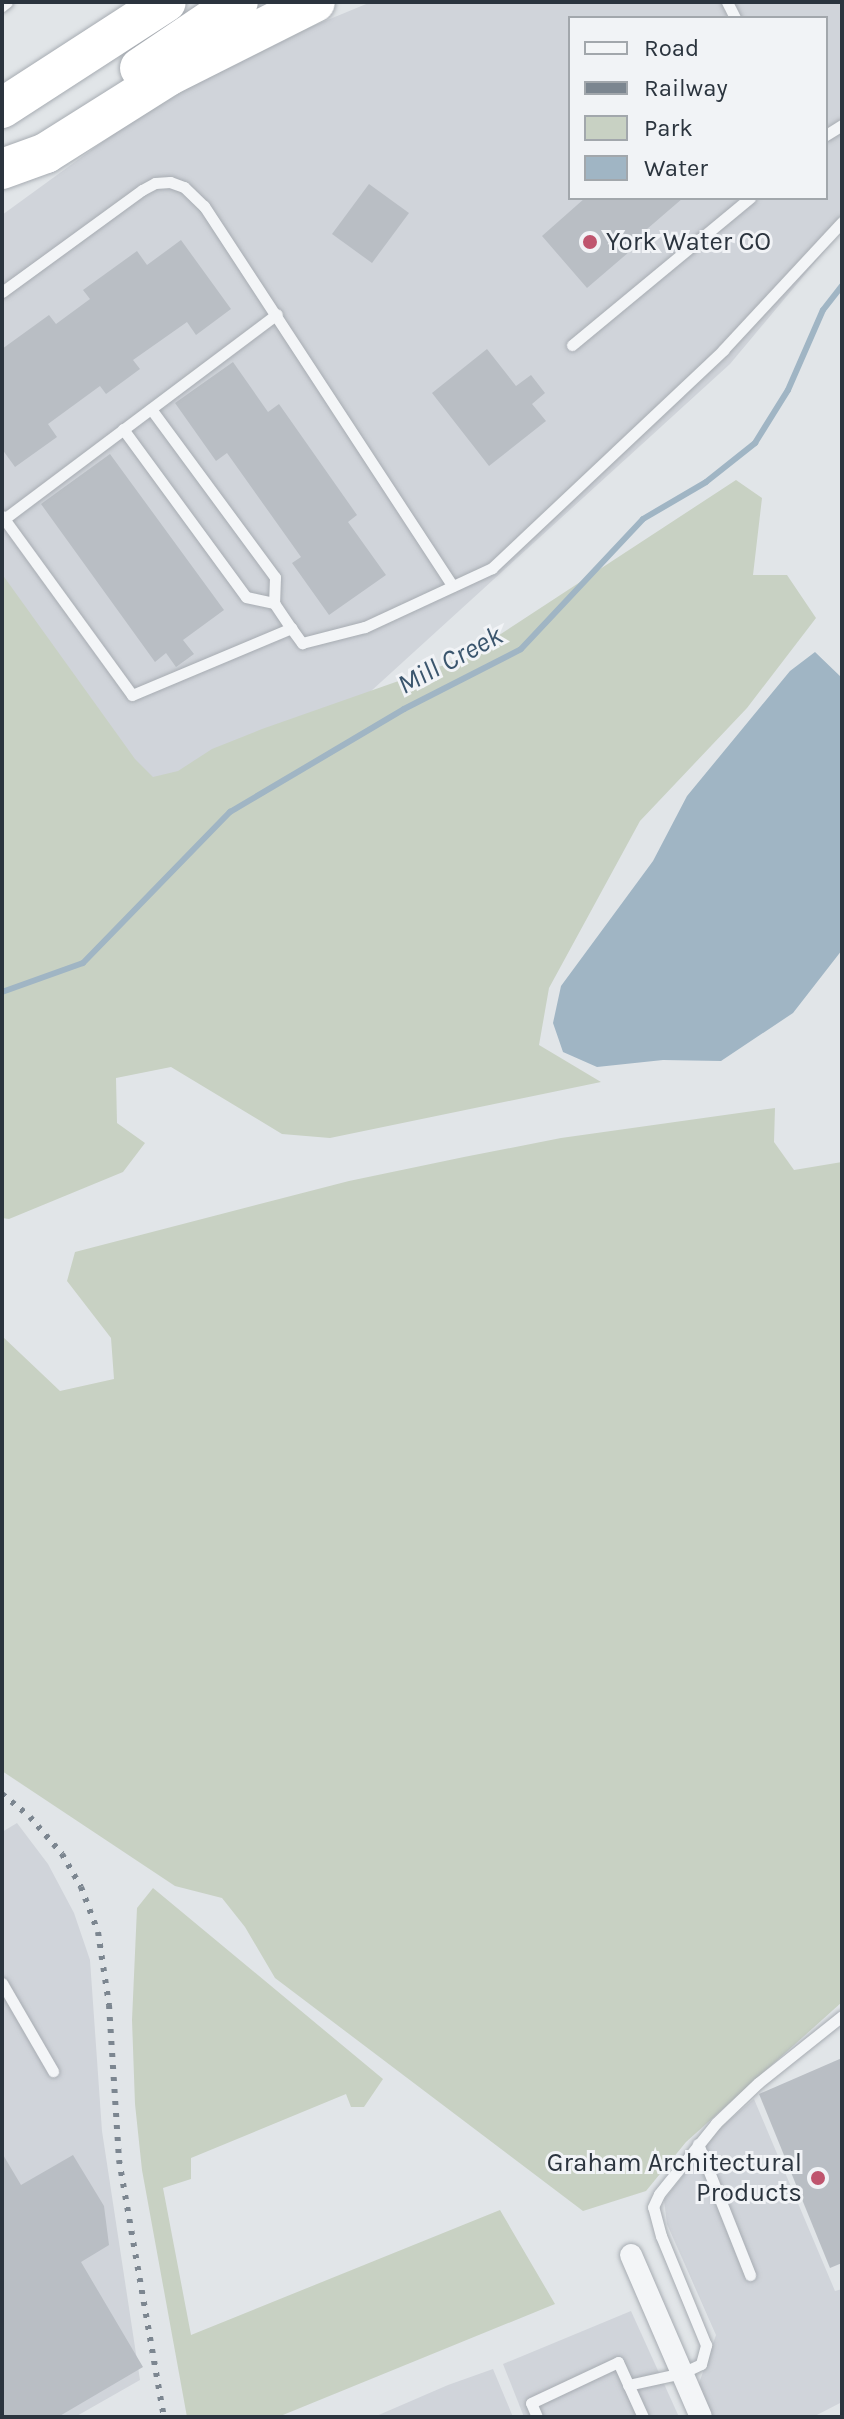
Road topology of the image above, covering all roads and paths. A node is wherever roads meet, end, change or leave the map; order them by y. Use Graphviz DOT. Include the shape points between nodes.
graph roads {
  1 [pos="7,2"];
  2 [pos="124,2"];
  3 [pos="166,2"];
  4 [pos="238,2"];
  5 [pos="315,2"];
  6 [pos="2,6"];
  7 [pos="2,108"];
  8 [pos="2,166"];
  9 [pos="748,200"];
  10 [pos="842,222"];
  11 [pos="2,292"];
  12 [pos="277,314"];
  13 [pos="572,345"];
  14 [pos="151,409"];
  15 [pos="123,429"];
  16 [pos="3,517"];
  17 [pos="453,586"];
  18 [pos="274,603"];
  19 [pos="291,628"];
  20 [pos="2,1983"];
  21 [pos="842,2016"];
  22 [pos="53,2071"];
  23 [pos="698,2144"];
  24 [pos="631,2255"];
  25 [pos="750,2275"];
  26 [pos="682,2373"];
  27 [pos="628,2385"];
  28 [pos="537,2417"];
  29 [pos="643,2417"];
  30 [pos="701,2417"];
  1 -- 6 [label="lane"];
  2 -- 7 [label="highway"];
  3 -- 7 [label="highway"];
  4 -- 8 [label="highway"];
  5 -- 8 [label="highway" via="170,75 46,153"];
  9 -- 13 [label="lane"];
  10 -- 17 [label="lane" via="723,350 492,568"];
  11 -- 12 [label="lane" via="142,190 170,182 195,194"];
  12 -- 14 [label="lane"];
  12 -- 17 [label="lane"];
  14 -- 15 [label="lane"];
  14 -- 18 [label="lane" via="275,577"];
  15 -- 16 [label="lane"];
  15 -- 18 [label="lane" via="246,597"];
  16 -- 19 [label="lane" via="132,695"];
  17 -- 19 [label="lane" via="365,627 302,643"];
  18 -- 19 [label="lane"];
  20 -- 22 [label="lane"];
  21 -- 23 [label="lane" via="758,2083"];
  23 -- 25 [label="lane"];
  23 -- 26 [label="lane" via="653,2207 706,2345 701,2364"];
  24 -- 26 [label="street"];
  26 -- 27 [label="lane"];
  26 -- 30 [label="street"];
  27 -- 28 [label="lane" via="618,2362 531,2403"];
  27 -- 29 [label="lane"];
}
